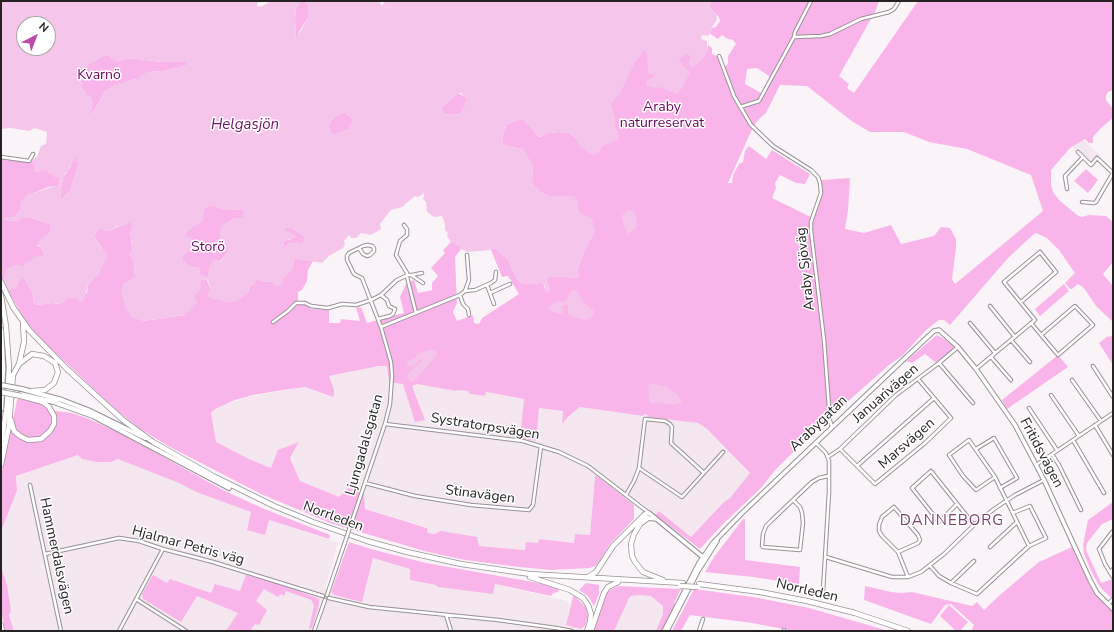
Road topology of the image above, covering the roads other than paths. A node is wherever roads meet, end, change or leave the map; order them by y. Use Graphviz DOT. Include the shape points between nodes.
graph roads {
  1 [pos="811,1"];
  2 [pos="899,1"];
  3 [pos="794,37"];
  4 [pos="719,56"];
  5 [pos="742,107"];
  6 [pos="1078,152"];
  7 [pos="33,154"];
  8 [pos="1,157"];
  9 [pos="1083,157"];
  10 [pos="1113,173"];
  11 [pos="1067,189"];
  12 [pos="1082,202"];
  13 [pos="404,226"];
  14 [pos="359,248"];
  15 [pos="467,255"];
  16 [pos="496,272"];
  17 [pos="422,273"];
  18 [pos="409,275"];
  19 [pos="1,282"];
  20 [pos="423,283"];
  21 [pos="510,284"];
  22 [pos="487,285"];
  23 [pos="464,291"];
  24 [pos="490,293"];
  25 [pos="381,295"];
  26 [pos="460,295"];
  27 [pos="2,297"];
  28 [pos="371,300"];
  29 [pos="1021,302"];
  30 [pos="494,304"];
  31 [pos="990,306"];
  32 [pos="416,313"];
  33 [pos="469,315"];
  34 [pos="378,319"];
  35 [pos="273,322"];
  36 [pos="23,323"];
  37 [pos="970,323"];
  38 [pos="1031,323"];
  39 [pos="381,326"];
  40 [pos="1,330"];
  41 [pos="932,333"];
  42 [pos="1041,335"];
  43 [pos="1015,336"];
  44 [pos="1011,340"];
  45 [pos="958,347"];
  46 [pos="995,353"];
  47 [pos="991,357"];
  48 [pos="1030,362"];
  49 [pos="939,363"];
  50 [pos="19,364"];
  51 [pos="1093,366"];
  52 [pos="976,369"];
  53 [pos="918,379"];
  54 [pos="1011,380"];
  55 [pos="1072,380"];
  56 [pos="2,384"];
  57 [pos="1,390"];
  58 [pos="32,391"];
  59 [pos="22,394"];
  60 [pos="1051,395"];
  61 [pos="36,397"];
  62 [pos="1113,397"];
  63 [pos="934,398"];
  64 [pos="973,403"];
  65 [pos="1029,408"];
  66 [pos="1,409"];
  67 [pos="10,412"];
  68 [pos="1113,413"];
  69 [pos="1101,421"];
  70 [pos="385,424"];
  71 [pos="1095,425"];
  72 [pos="832,427"];
  73 [pos="1079,436"];
  74 [pos="1073,440"];
  75 [pos="153,442"];
  76 [pos="816,443"];
  77 [pos="1,446"];
  78 [pos="540,446"];
  79 [pos="840,449"];
  80 [pos="976,449"];
  81 [pos="1057,450"];
  82 [pos="723,452"];
  83 [pos="1052,454"];
  84 [pos="1113,454"];
  85 [pos="828,457"];
  86 [pos="1,465"];
  87 [pos="1036,465"];
  88 [pos="857,466"];
  89 [pos="639,468"];
  90 [pos="704,473"];
  91 [pos="828,476"];
  92 [pos="995,477"];
  93 [pos="1044,480"];
  94 [pos="365,483"];
  95 [pos="30,485"];
  96 [pos="229,488"];
  97 [pos="1000,488"];
  98 [pos="1104,493"];
  99 [pos="626,495"];
  100 [pos="793,500"];
  101 [pos="1007,500"];
  102 [pos="957,504"];
  103 [pos="1081,510"];
  104 [pos="1013,513"];
  105 [pos="647,515"];
  106 [pos="1017,522"];
  107 [pos="974,525"];
  108 [pos="1113,531"];
  109 [pos="1029,546"];
  110 [pos="990,547"];
  111 [pos="163,549"];
  112 [pos="898,552"];
  113 [pos="45,554"];
  114 [pos="826,557"];
  115 [pos="704,558"];
  116 [pos="974,561"];
  117 [pos="930,566"];
  118 [pos="1113,569"];
  119 [pos="1110,572"];
  120 [pos="530,577"];
  121 [pos="908,577"];
  122 [pos="1113,577"];
  123 [pos="584,578"];
  124 [pos="618,582"];
  125 [pos="668,582"];
  126 [pos="950,583"];
  127 [pos="682,584"];
  128 [pos="698,586"];
  129 [pos="823,591"];
  130 [pos="323,596"];
  131 [pos="328,596"];
  132 [pos="136,599"];
  133 [pos="1113,599"];
  134 [pos="325,600"];
  135 [pos="1108,604"];
  136 [pos="1113,608"];
  137 [pos="446,615"];
  138 [pos="704,619"];
  139 [pos="1,625"];
  140 [pos="556,628"];
  141 [pos="2,631"];
  142 [pos="61,631"];
  143 [pos="119,631"];
  144 [pos="186,631"];
  145 [pos="314,631"];
  146 [pos="450,631"];
  147 [pos="553,631"];
  148 [pos="572,631"];
  149 [pos="587,631"];
  150 [pos="591,631"];
  151 [pos="664,631"];
  152 [pos="667,631"];
  153 [pos="699,631"];
  154 [pos="900,631"];
  155 [pos="908,631"];
  1 -- 3 [label="street"];
  2 -- 3 [label="street" via="890,11 861,19 830,34"];
  3 -- 5 [label="street" via="759,102"];
  4 -- 5 [label="street, Araby Sjöväg" via="734,96"];
  5 -- 72 [label="street, Araby Sjöväg" via="751,124 770,144 811,170 820,183 821,193 811,222 811,231"];
  6 -- 9 [label="street"];
  7 -- 8 [label="street" via="29,161"];
  9 -- 10 [label="street" via="1090,165 1097,158"];
  9 -- 11 [label="street" via="1065,176"];
  10 -- 12 [label="street" via="1096,202"];
  13 -- 18 [label="street" via="407,235 400,241 396,255"];
  14 -- 14 [label="street" via="368,245 374,248 374,251 367,256"];
  14 -- 28 [label="street, Ljungadalsgatan" via="347,256 347,260 352,272 362,278"];
  15 -- 23 [label="street" via="469,280"];
  16 -- 22 [label="street" via="493,282"];
  17 -- 18 [label="street"];
  18 -- 20 [label="street"];
  18 -- 25 [label="street" via="397,280"];
  18 -- 32 [label="street"];
  19 -- 36 [label="highway"];
  21 -- 24 [label="street"];
  22 -- 23 [label="street"];
  22 -- 24 [label="street"];
  23 -- 26 [label="street"];
  24 -- 30 [label="street"];
  25 -- 28 [label="street"];
  25 -- 34 [label="street" via="389,306 395,309 390,316"];
  26 -- 32 [label="street"];
  26 -- 33 [label="street"];
  27 -- 77 [label="highway" via="8,367 7,405"];
  28 -- 34 [label="street, Ljungadalsgatan"];
  28 -- 35 [label="street" via="356,305 342,304 328,308 296,303"];
  29 -- 29 [label="street" via="1004,282 1040,252 1056,272"];
  29 -- 38 [label="street" via="1035,320"];
  31 -- 43 [label="street"];
  32 -- 39 [label="street"];
  34 -- 39 [label="street, Ljungadalsgatan"];
  36 -- 50 [label="highway" via="24,342"];
  36 -- 75 [label="highway" via="101,401"];
  37 -- 46 [label="street"];
  38 -- 42 [label="street"];
  38 -- 43 [label="street"];
  39 -- 70 [label="street, Ljungadalsgatan" via="391,362 392,376 390,404"];
  40 -- 56 [label="highway"];
  41 -- 45 [label="street, Fritidsvägen" via="936,330 942,331"];
  41 -- 72 [label="street, Arabygatan"];
  42 -- 42 [label="street" via="1058,355 1093,325 1075,306"];
  43 -- 44 [label="street"];
  44 -- 46 [label="street"];
  44 -- 48 [label="street"];
  45 -- 49 [label="street, Januarivägen"];
  45 -- 52 [label="street, Fritidsvägen"];
  46 -- 47 [label="street"];
  47 -- 52 [label="street"];
  47 -- 54 [label="street"];
  49 -- 53 [label="street, Januarivägen"];
  49 -- 64 [label="street"];
  50 -- 58 [label="highway" via="32,354 44,356 55,363 58,372 54,382 45,390"];
  50 -- 67 [label="highway" via="13,375"];
  51 -- 62 [label="street"];
  52 -- 87 [label="street, Fritidsvägen" via="1007,413"];
  53 -- 63 [label="street"];
  53 -- 79 [label="street, Januarivägen" via="896,395"];
  55 -- 69 [label="street"];
  56 -- 57 [label="highway"];
  56 -- 59 [label="main road, Norrleden, bridge"];
  56 -- 66 [label="highway"];
  57 -- 59 [label="highway, bridge"];
  57 -- 59 [label="main road, bridge"];
  58 -- 59 [label="main road, Norrleden"];
  58 -- 75 [label="main road, Norrleden" via="88,410"];
  59 -- 61 [label="highway"];
  59 -- 67 [label="highway" via="49,407 54,416 54,424 50,431 41,439 28,440 14,431"];
  60 -- 73 [label="street"];
  61 -- 96 [label="main road, Norrleden" via="100,420"];
  63 -- 88 [label="street"];
  63 -- 88 [label="street, Marsvägen" via="951,418 925,443 875,484"];
  65 -- 81 [label="street"];
  67 -- 86 [label="highway"];
  68 -- 69 [label="street"];
  69 -- 71 [label="street"];
  70 -- 78 [label="street, Systratorpsvägen" via="523,441"];
  70 -- 94 [label="street, Ljungadalsgatan"];
  71 -- 73 [label="street"];
  71 -- 84 [label="street"];
  72 -- 76 [label="street, Arabygatan"];
  73 -- 74 [label="street"];
  74 -- 81 [label="street"];
  74 -- 98 [label="street"];
  75 -- 123 [label="highway, Norrleden" via="257,498 367,541 484,568"];
  76 -- 85 [label="street"];
  76 -- 115 [label="street, Arabygatan" via="723,533"];
  78 -- 94 [label="street, Stinavägen" via="533,505 529,510 471,505 414,496"];
  78 -- 99 [label="street, Systratorpsvägen" via="578,461"];
  79 -- 85 [label="street, Januarivägen"];
  79 -- 88 [label="street"];
  80 -- 92 [label="street"];
  80 -- 92 [label="street" via="969,440 949,455 976,490"];
  80 -- 97 [label="street" via="994,438 1017,478"];
  81 -- 83 [label="street"];
  82 -- 90 [label="street"];
  83 -- 87 [label="street"];
  83 -- 103 [label="street" via="1060,465"];
  85 -- 91 [label="street"];
  87 -- 93 [label="street, Fritidsvägen"];
  89 -- 90 [label="street" via="682,497"];
  89 -- 90 [label="street" via="645,419 670,424 671,443"];
  89 -- 99 [label="street"];
  91 -- 100 [label="street" via="816,479"];
  91 -- 114 [label="street"];
  92 -- 97 [label="street"];
  93 -- 101 [label="street"];
  93 -- 135 [label="street, Fritidsvägen" via="1090,580"];
  94 -- 131 [label="street, Ljungadalsgatan, bridge"];
  95 -- 113 [label="street, Hammerdalsvägen"];
  96 -- 120 [label="highway, Norrleden" via="295,518 367,543 438,562"];
  97 -- 101 [label="street"];
  99 -- 105 [label="street, Systratorpsvägen"];
  100 -- 100 [label="street" via="766,526 763,547 800,550 802,513"];
  101 -- 104 [label="street"];
  101 -- 107 [label="street"];
  102 -- 102 [label="street" via="931,471 912,488 939,522"];
  102 -- 107 [label="street"];
  104 -- 106 [label="street"];
  104 -- 109 [label="street" via="1030,506 1046,538"];
  105 -- 115 [label="street, Systratorpsvägen"];
  105 -- 123 [label="highway" via="609,550 594,574"];
  105 -- 125 [label="highway" via="634,534 631,544 632,556 643,572"];
  106 -- 109 [label="street"];
  106 -- 110 [label="street"];
  107 -- 117 [label="street"];
  108 -- 119 [label="street" via="1099,549"];
  109 -- 126 [label="street" via="977,594"];
  111 -- 113 [label="street, Hjalmar Petris väg" via="119,538"];
  111 -- 130 [label="street, Hjalmar Petris väg"];
  111 -- 132 [label="street"];
  112 -- 112 [label="street" via="920,540 894,507 882,517 879,531"];
  112 -- 121 [label="street"];
  113 -- 142 [label="street, Hammerdalsvägen"];
  114 -- 121 [label="street" via="892,577"];
  114 -- 129 [label="street"];
  115 -- 151 [label="street, Arabygatan"];
  115 -- 152 [label="street, Arabygatan"];
  116 -- 126 [label="street"];
  117 -- 121 [label="street"];
  117 -- 126 [label="street"];
  118 -- 119 [label="street"];
  119 -- 122 [label="street"];
  120 -- 124 [label="highway, Norrleden"];
  120 -- 149 [label="highway" via="570,590 583,598 590,614"];
  123 -- 125 [label="highway, Norrleden"];
  124 -- 127 [label="highway, Norrleden"];
  124 -- 150 [label="highway" via="608,587 604,593"];
  125 -- 127 [label="highway, Norrleden"];
  127 -- 128 [label="highway"];
  128 -- 154 [label="highway, Norrleden" via="806,603"];
  128 -- 155 [label="highway, Norrleden" via="760,592 807,601 855,613"];
  130 -- 131 [label="street"];
  130 -- 134 [label="street"];
  131 -- 134 [label="street"];
  131 -- 137 [label="street" via="369,607"];
  132 -- 143 [label="street"];
  132 -- 144 [label="street"];
  133 -- 135 [label="street"];
  134 -- 145 [label="street"];
  135 -- 136 [label="street, Fritidsvägen"];
  137 -- 140 [label="street"];
  137 -- 146 [label="street"];
  138 -- 153 [label="street"];
  139 -- 141 [label="highway"];
  140 -- 147 [label="street"];
  140 -- 148 [label="street"];
}
